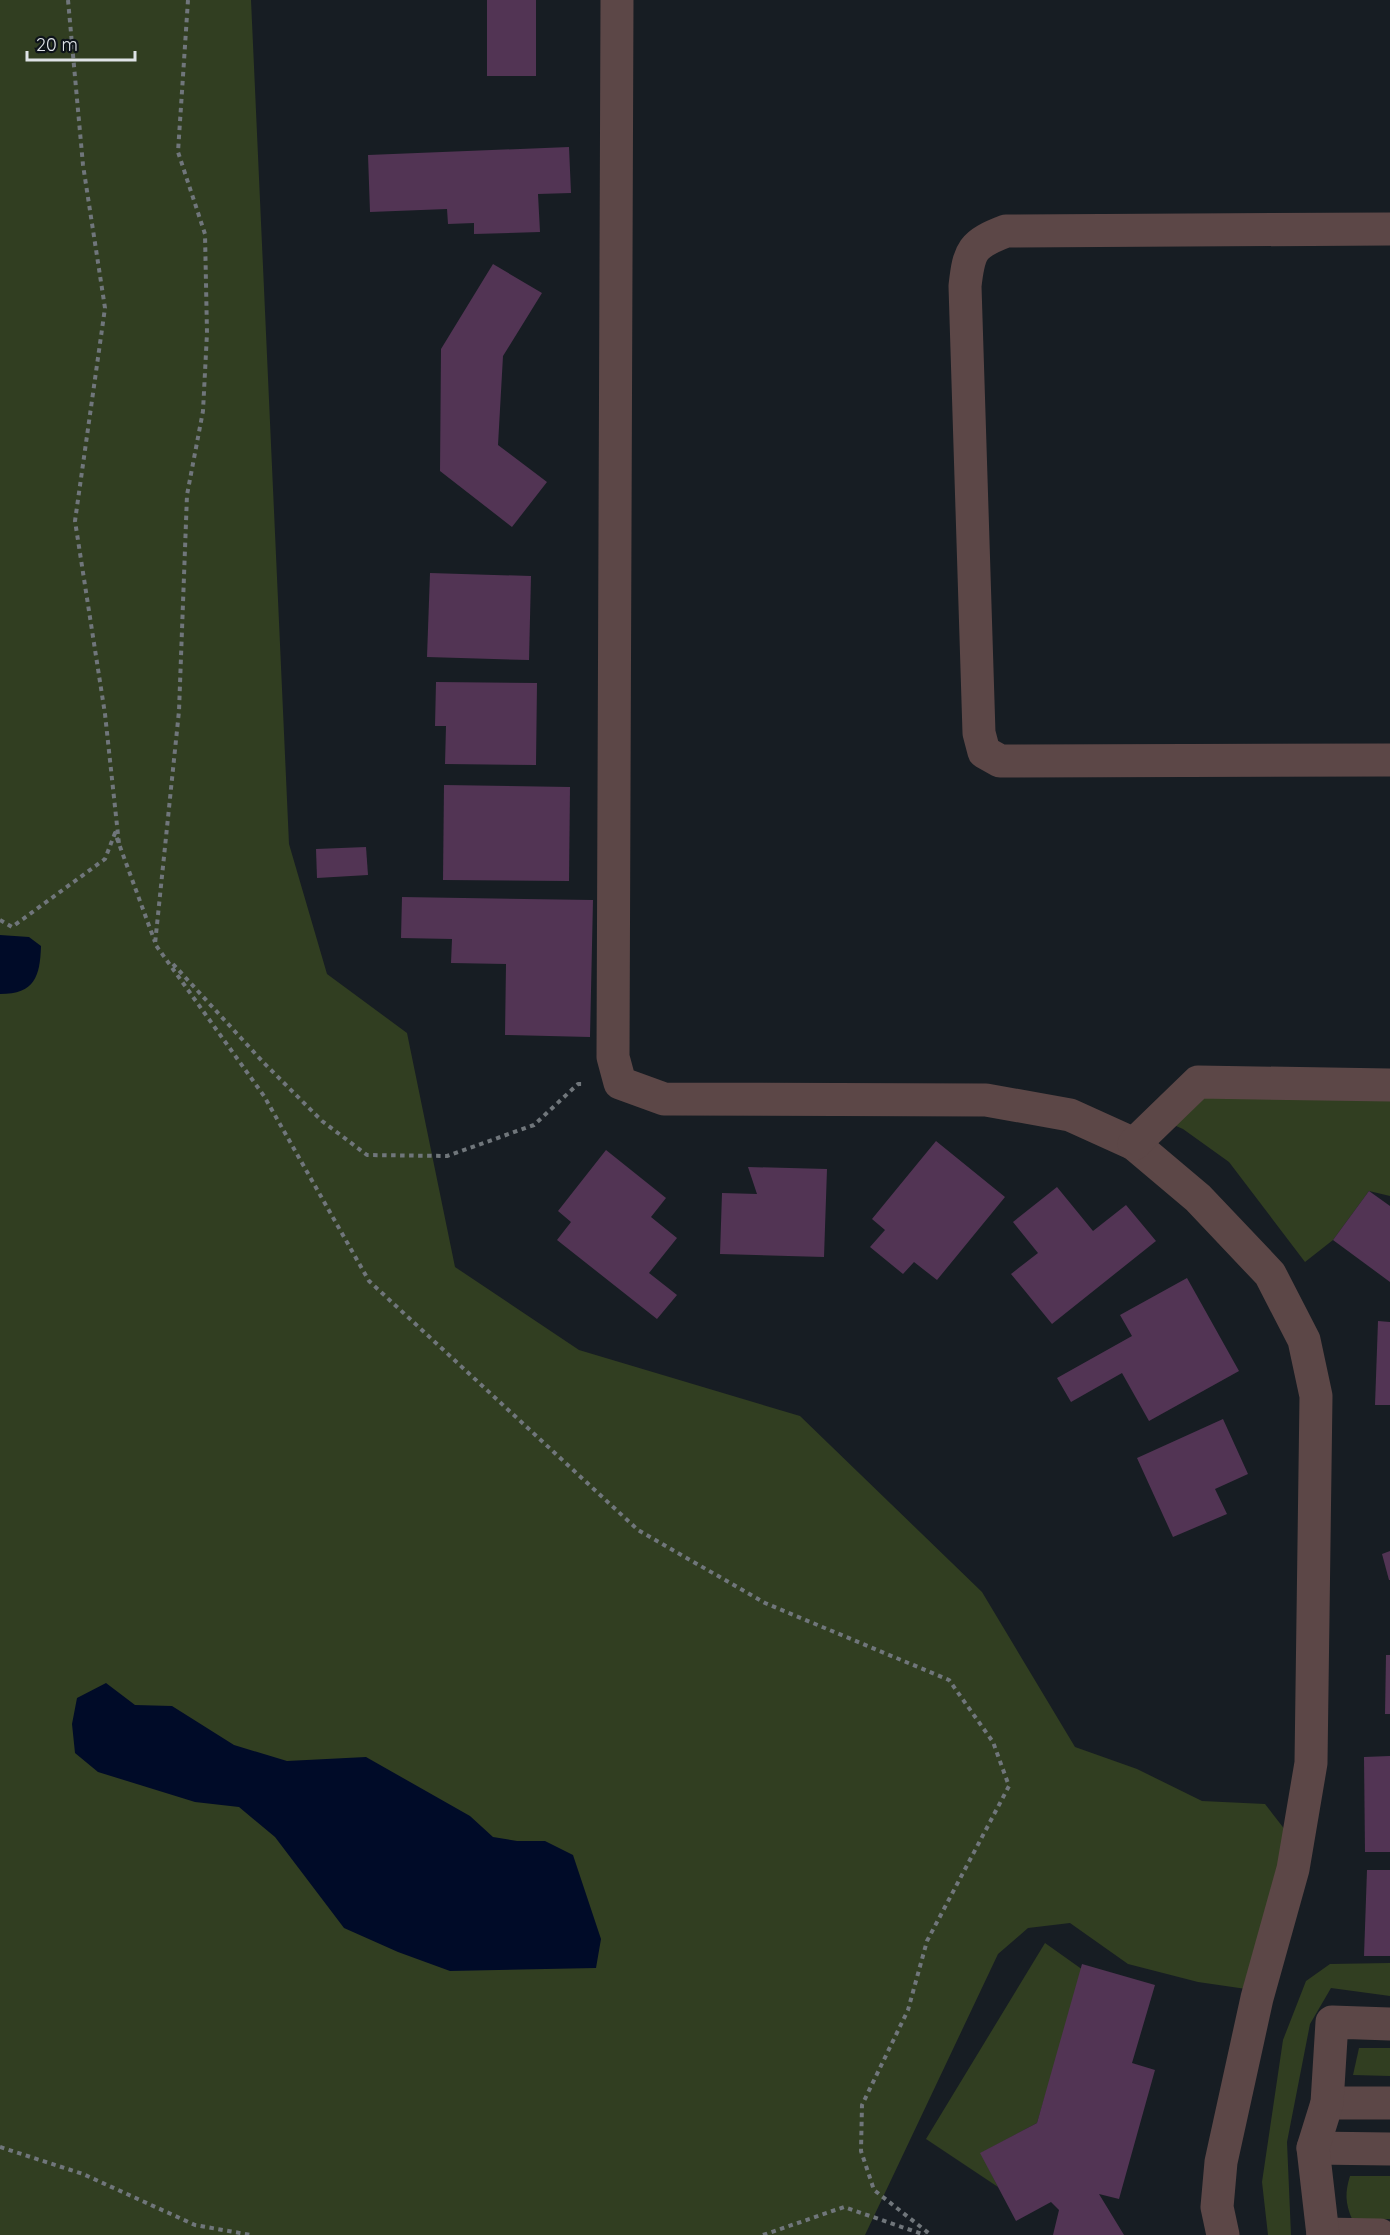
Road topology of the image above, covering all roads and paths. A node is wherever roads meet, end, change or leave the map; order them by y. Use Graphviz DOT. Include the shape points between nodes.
graph roads {
  1 [pos="68,0"];
  2 [pos="188,0"];
  3 [pos="617,0"];
  4 [pos="1390,229"];
  5 [pos="1390,760"];
  6 [pos="119,844"];
  7 [pos="0,920"];
  8 [pos="155,944"];
  9 [pos="161,951"];
  10 [pos="620,1083"];
  11 [pos="1390,1085"];
  12 [pos="1134,1144"];
  13 [pos="1390,2024"];
  14 [pos="1327,2103"];
  15 [pos="1390,2103"];
  16 [pos="0,2147"];
  17 [pos="1313,2148"];
  18 [pos="1390,2149"];
  19 [pos="1323,2234"];
  20 [pos="251,2235"];
  21 [pos="763,2235"];
  22 [pos="925,2235"];
  23 [pos="931,2235"];
  24 [pos="1223,2235"];
  25 [pos="1380,2235"];
  1 -- 6 [label="path" via="83,165 105,308 75,521 105,714"];
  2 -- 8 [label="path" via="178,152 205,234 207,333 203,411 186,495 179,711"];
  3 -- 10 [label="street" via="613,1057"];
  4 -- 5 [label="street" via="1006,231 982,240 968,261 965,286 979,734 984,753 1000,761"];
  6 -- 7 [label="path" via="115,834 105,858 12,927"];
  6 -- 8 [label="path"];
  8 -- 9 [label="path"];
  9 -- 10 [label="path" via="322,1121 367,1155 447,1156 534,1125 578,1084"];
  9 -- 23 [label="path" via="264,1096 369,1281 638,1530 765,1603 949,1680 993,1742 1009,1786 927,1941 908,2010 862,2105 861,2151 874,2190"];
  10 -- 12 [label="street" via="664,1099 987,1100 1070,1115"];
  11 -- 12 [label="street" via="1198,1082"];
  12 -- 24 [label="street" via="1198,1198 1270,1274 1304,1340 1316,1396 1311,1763 1293,1869 1257,1998 1221,2162 1217,2207"];
  13 -- 14 [label="street" via="1332,2022"];
  14 -- 15 [label="street"];
  14 -- 17 [label="street"];
  16 -- 20 [label="path" via="83,2174 195,2225"];
  17 -- 18 [label="street"];
  17 -- 19 [label="street"];
  19 -- 25 [label="street"];
  21 -- 22 [label="path" via="844,2207"];
}
